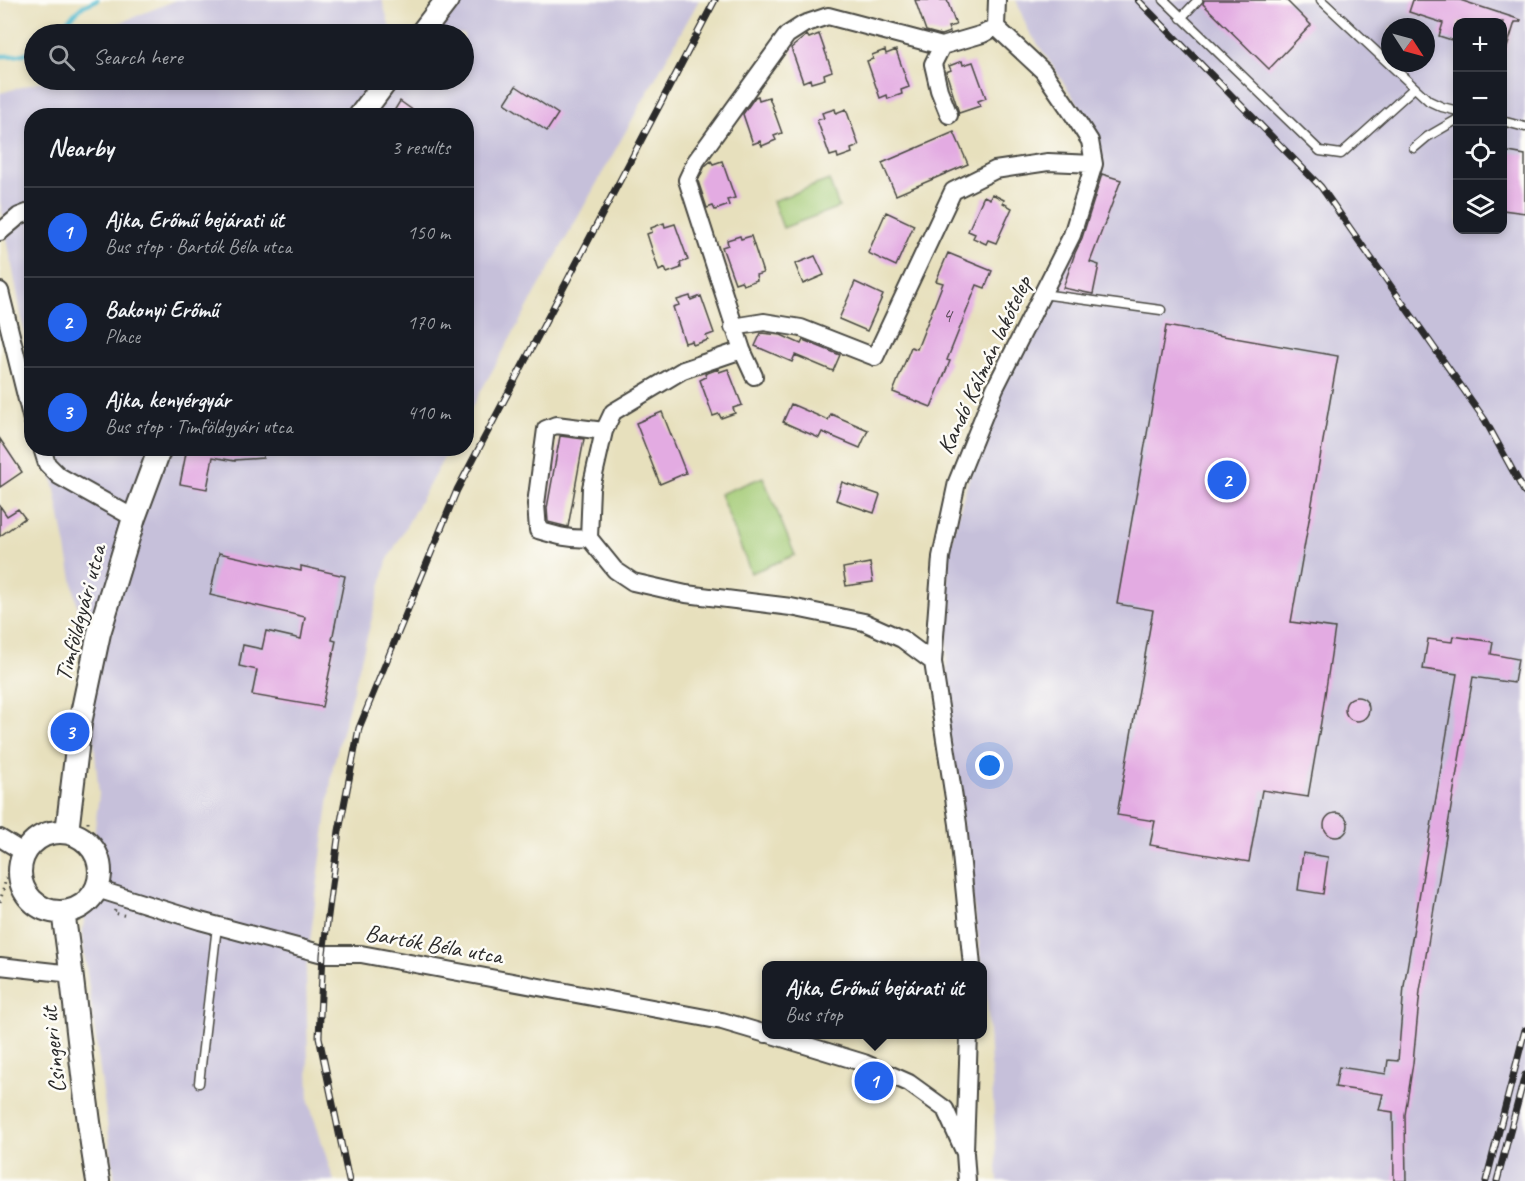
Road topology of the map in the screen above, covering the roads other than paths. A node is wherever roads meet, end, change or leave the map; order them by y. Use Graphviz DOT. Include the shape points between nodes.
graph roads {
  1 [pos="447,0"];
  2 [pos="997,0"];
  3 [pos="1164,0"];
  4 [pos="1198,0"];
  5 [pos="1321,0"];
  6 [pos="1182,18"];
  7 [pos="429,24"];
  8 [pos="996,27"];
  9 [pos="942,46"];
  10 [pos="1414,88"];
  11 [pos="380,90"];
  12 [pos="366,108"];
  13 [pos="1453,110"];
  14 [pos="949,115"];
  15 [pos="1453,122"];
  16 [pos="1507,122"];
  17 [pos="1525,127"];
  18 [pos="1414,148"];
  19 [pos="1094,164"];
  20 [pos="24,214"];
  21 [pos="0,232"];
  22 [pos="0,291"];
  23 [pos="1042,294"];
  24 [pos="1161,310"];
  25 [pos="733,327"];
  26 [pos="742,350"];
  27 [pos="754,376"];
  28 [pos="24,388"];
  29 [pos="604,431"];
  30 [pos="44,456"];
  31 [pos="157,456"];
  32 [pos="134,518"];
  33 [pos="589,538"];
  34 [pos="933,662"];
  35 [pos="67,832"];
  36 [pos="0,838"];
  37 [pos="17,857"];
  38 [pos="97,889"];
  39 [pos="63,912"];
  40 [pos="217,926"];
  41 [pos="972,961"];
  42 [pos="0,966"];
  43 [pos="72,974"];
  44 [pos="762,1032"];
  45 [pos="784,1039"];
  46 [pos="969,1039"];
  47 [pos="199,1083"];
  48 [pos="965,1153"];
  49 [pos="98,1181"];
  50 [pos="967,1181"];
  1 -- 7 [label="main road"];
  2 -- 8 [label="street"];
  3 -- 6 [label="lane"];
  4 -- 6 [label="lane"];
  5 -- 10 [label="lane"];
  6 -- 10 [label="lane" via="1320,151 1341,154"];
  8 -- 9 [label="street"];
  8 -- 19 [label="street" via="1043,71 1090,141"];
  9 -- 14 [label="street" via="933,64"];
  9 -- 25 [label="street" via="828,16 804,24 788,35 696,160 687,180"];
  10 -- 13 [label="lane" via="1429,101"];
  11 -- 12 [label="main road"];
  15 -- 18 [label="lane"];
  16 -- 17 [label="lane"];
  19 -- 23 [label="street, Kandó Kálmán lakótelep" via="1072,235"];
  19 -- 25 [label="street" via="1048,162 995,170 953,191 875,357 801,328 764,322"];
  20 -- 21 [label="street"];
  22 -- 28 [label="street"];
  23 -- 24 [label="lane"];
  23 -- 34 [label="street, Kandó Kálmán lakótelep" via="995,388 957,482 941,557"];
  25 -- 26 [label="street"];
  26 -- 27 [label="street"];
  26 -- 29 [label="street" via="683,370 641,394 613,412"];
  29 -- 33 [label="street" via="591,488"];
  29 -- 33 [label="street" via="556,425 546,429 536,504 538,530"];
  30 -- 32 [label="street" via="59,476"];
  31 -- 32 [label="main road, Timföldgyári utca"];
  32 -- 35 [label="main road, Timföldgyári utca" via="99,633 80,723"];
  33 -- 34 [label="street" via="615,570 633,582 864,622 902,639"];
  34 -- 41 [label="street, Kandó Kálmán lakótelep" via="958,824"];
  35 -- 37 [label="main road" via="45,834"];
  35 -- 38 [label="main road" via="84,839 96,853 100,864"];
  36 -- 37 [label="street" via="18,849"];
  37 -- 39 [label="main road" via="27,896 43,909"];
  38 -- 39 [label="main road" via="83,905"];
  38 -- 40 [label="street, Bartók Béla utca"];
  39 -- 43 [label="main road, Csingeri út"];
  40 -- 44 [label="street, Bartók Béla utca" via="323,954 362,954 722,1021"];
  40 -- 47 [label="lane"];
  42 -- 43 [label="street"];
  43 -- 49 [label="main road, Csingeri út" via="88,1127"];
  45 -- 48 [label="street, Bartók Béla utca" via="909,1083 945,1109"];
  46 -- 48 [label="street"];
  48 -- 50 [label="street, Bartók Béla utca"];
}
